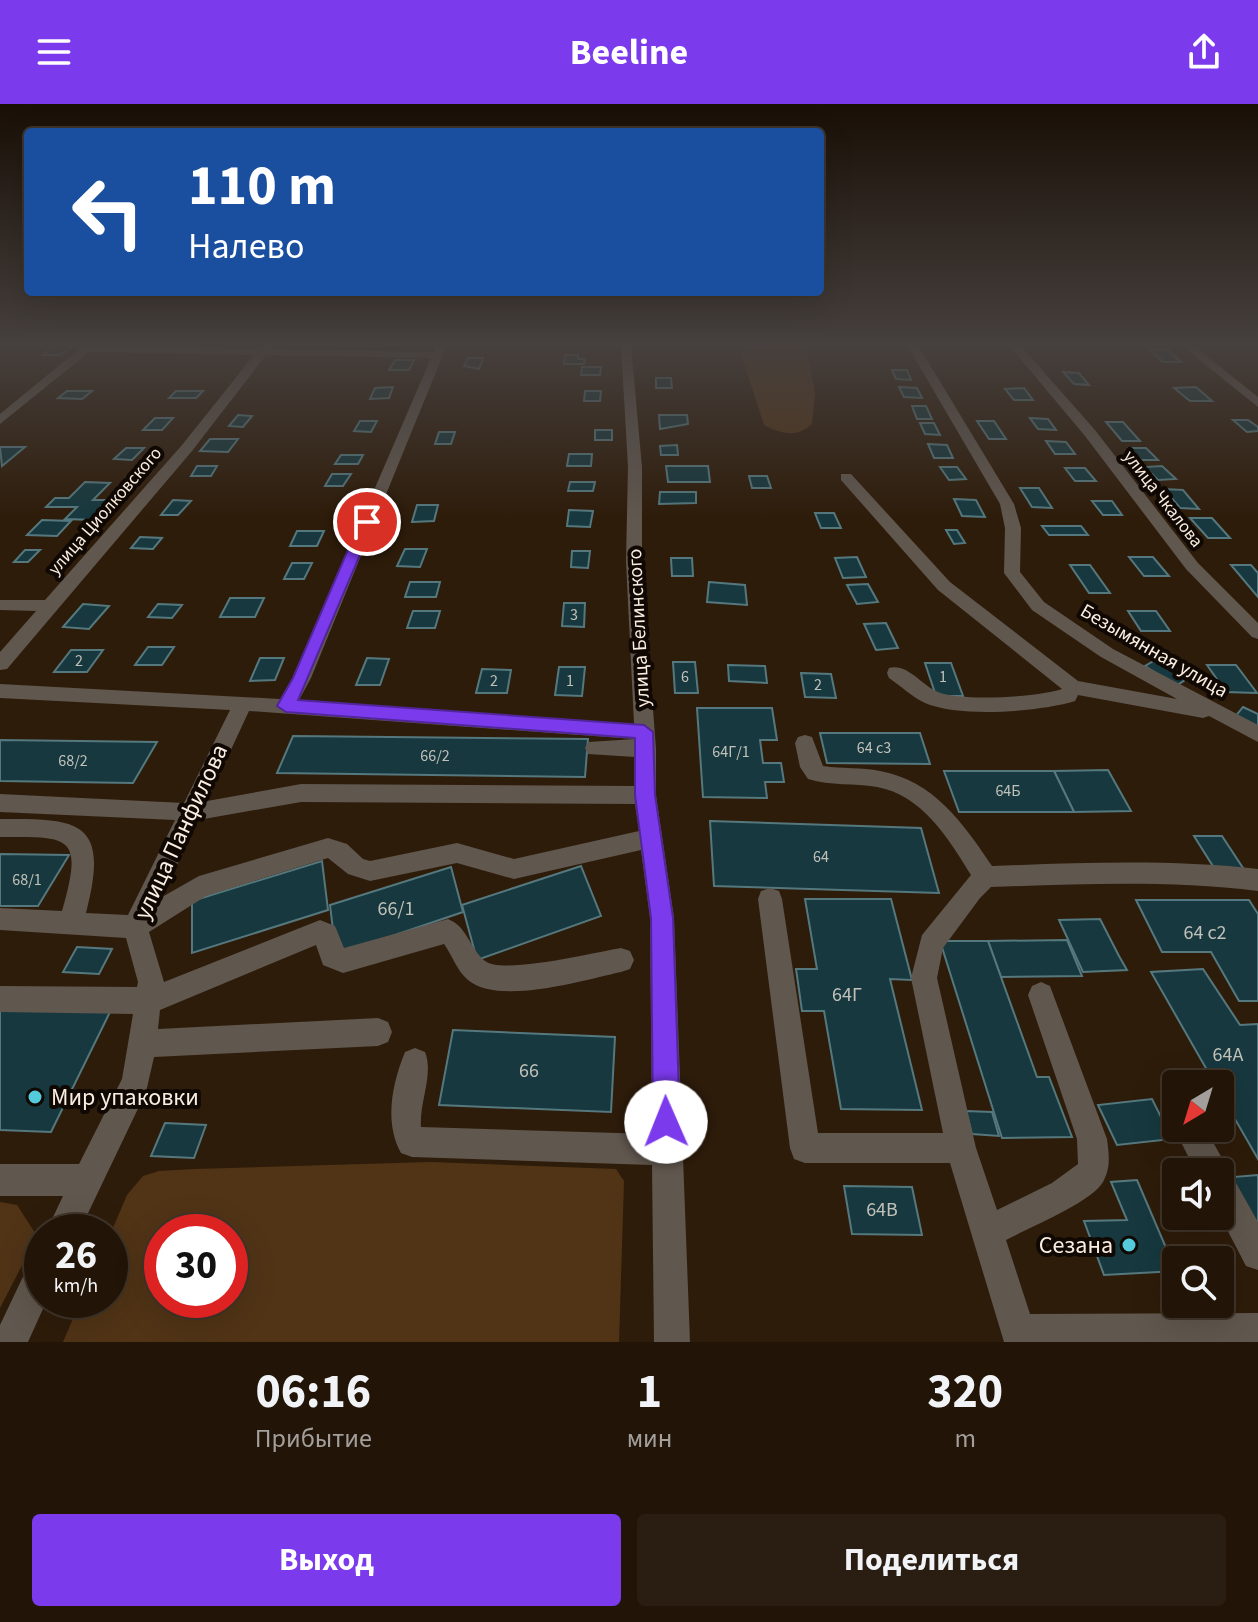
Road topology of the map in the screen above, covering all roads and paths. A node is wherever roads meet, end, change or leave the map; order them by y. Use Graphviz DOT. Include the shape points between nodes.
graph roads {
  1 [pos="21,403"];
  2 [pos="223,403"];
  3 [pos="417,403"];
  4 [pos="630,403"];
  5 [pos="947,403"];
  6 [pos="1064,403"];
  7 [pos="0,420"];
  8 [pos="846,477"];
  9 [pos="0,605"];
  10 [pos="49,606"];
  11 [pos="1258,633"];
  12 [pos="0,664"];
  13 [pos="896,673"];
  14 [pos="1073,687"];
  15 [pos="0,691"];
  16 [pos="243,704"];
  17 [pos="286,706"];
  18 [pos="1219,713"];
  19 [pos="1258,734"];
  20 [pos="645,741"];
  21 [pos="805,743"];
  22 [pos="595,748"];
  23 [pos="645,795"];
  24 [pos="0,803"];
  25 [pos="190,812"];
  26 [pos="0,828"];
  27 [pos="651,838"];
  28 [pos="986,877"];
  29 [pos="1258,880"];
  30 [pos="770,899"];
  31 [pos="0,919"];
  32 [pos="71,921"];
  33 [pos="135,927"];
  34 [pos="621,960"];
  35 [pos="1041,995"];
  36 [pos="0,999"];
  37 [pos="150,1001"];
  38 [pos="378,1032"];
  39 [pos="143,1043"];
  40 [pos="415,1062"];
  41 [pos="961,1148"];
  42 [pos="667,1150"];
  43 [pos="0,1180"];
  44 [pos="87,1180"];
  45 [pos="1234,1210"];
  46 [pos="71,1214"];
  47 [pos="987,1232"];
  48 [pos="1258,1254"];
  49 [pos="24,1312"];
  50 [pos="1258,1330"];
  51 [pos="1020,1337"];
  52 [pos="10,1342"];
  53 [pos="672,1342"];
  1 -- 7 [label="street"];
  2 -- 10 [label="street, улица Циолковского"];
  3 -- 17 [label="street"];
  4 -- 20 [label="street, улица Белинского"];
  5 -- 18 [label="street, Безымянная улица" via="1007,504 1013,528 1012,573 1027,593 1107,653"];
  6 -- 11 [label="street, улица Чкалова" via="1192,566"];
  8 -- 14 [label="street" via="944,586"];
  9 -- 10 [label="street"];
  10 -- 12 [label="street, улица Циолковского"];
  13 -- 14 [label="street" via="926,695 954,703 1049,699 1068,696"];
  14 -- 18 [label="street"];
  15 -- 16 [label="street"];
  16 -- 17 [label="street"];
  16 -- 25 [label="street, улица Панфилова"];
  17 -- 20 [label="street"];
  18 -- 19 [label="street, Безымянная улица"];
  20 -- 22 [label="street"];
  20 -- 23 [label="street, улица Белинского"];
  21 -- 28 [label="street" via="816,773 881,779 922,797 947,819"];
  23 -- 25 [label="street" via="301,793"];
  23 -- 27 [label="street, улица Белинского"];
  24 -- 25 [label="street"];
  25 -- 33 [label="street, улица Панфилова"];
  26 -- 32 [label="street" via="59,828 72,836 82,854 83,874"];
  27 -- 33 [label="street" via="514,869 457,853 370,871 328,848 199,887"];
  27 -- 42 [label="street, улица Белинского" via="662,918"];
  28 -- 29 [label="street" via="1125,872"];
  28 -- 41 [label="street" via="931,943 924,978"];
  30 -- 41 [label="street" via="805,1148"];
  31 -- 32 [label="street"];
  32 -- 33 [label="street"];
  33 -- 37 [label="street, улица Панфилова" via="151,982"];
  34 -- 37 [label="street" via="492,978 475,969 448,931 343,961 332,956 326,934 320,932"];
  35 -- 47 [label="street" via="1095,1160 1091,1174 1063,1194"];
  36 -- 37 [label="street"];
  37 -- 39 [label="street, улица Панфилова"];
  38 -- 39 [label="street"];
  39 -- 44 [label="street, улица Панфилова" via="136,1082"];
  40 -- 42 [label="street" via="405,1121 412,1142"];
  41 -- 47 [label="street"];
  42 -- 53 [label="street, улица Белинского"];
  43 -- 44 [label="street"];
  44 -- 46 [label="street, улица Панфилова"];
  45 -- 48 [label="street"];
  47 -- 51 [label="street"];
  49 -- 52 [label="street"];
  50 -- 51 [label="street"];
}
